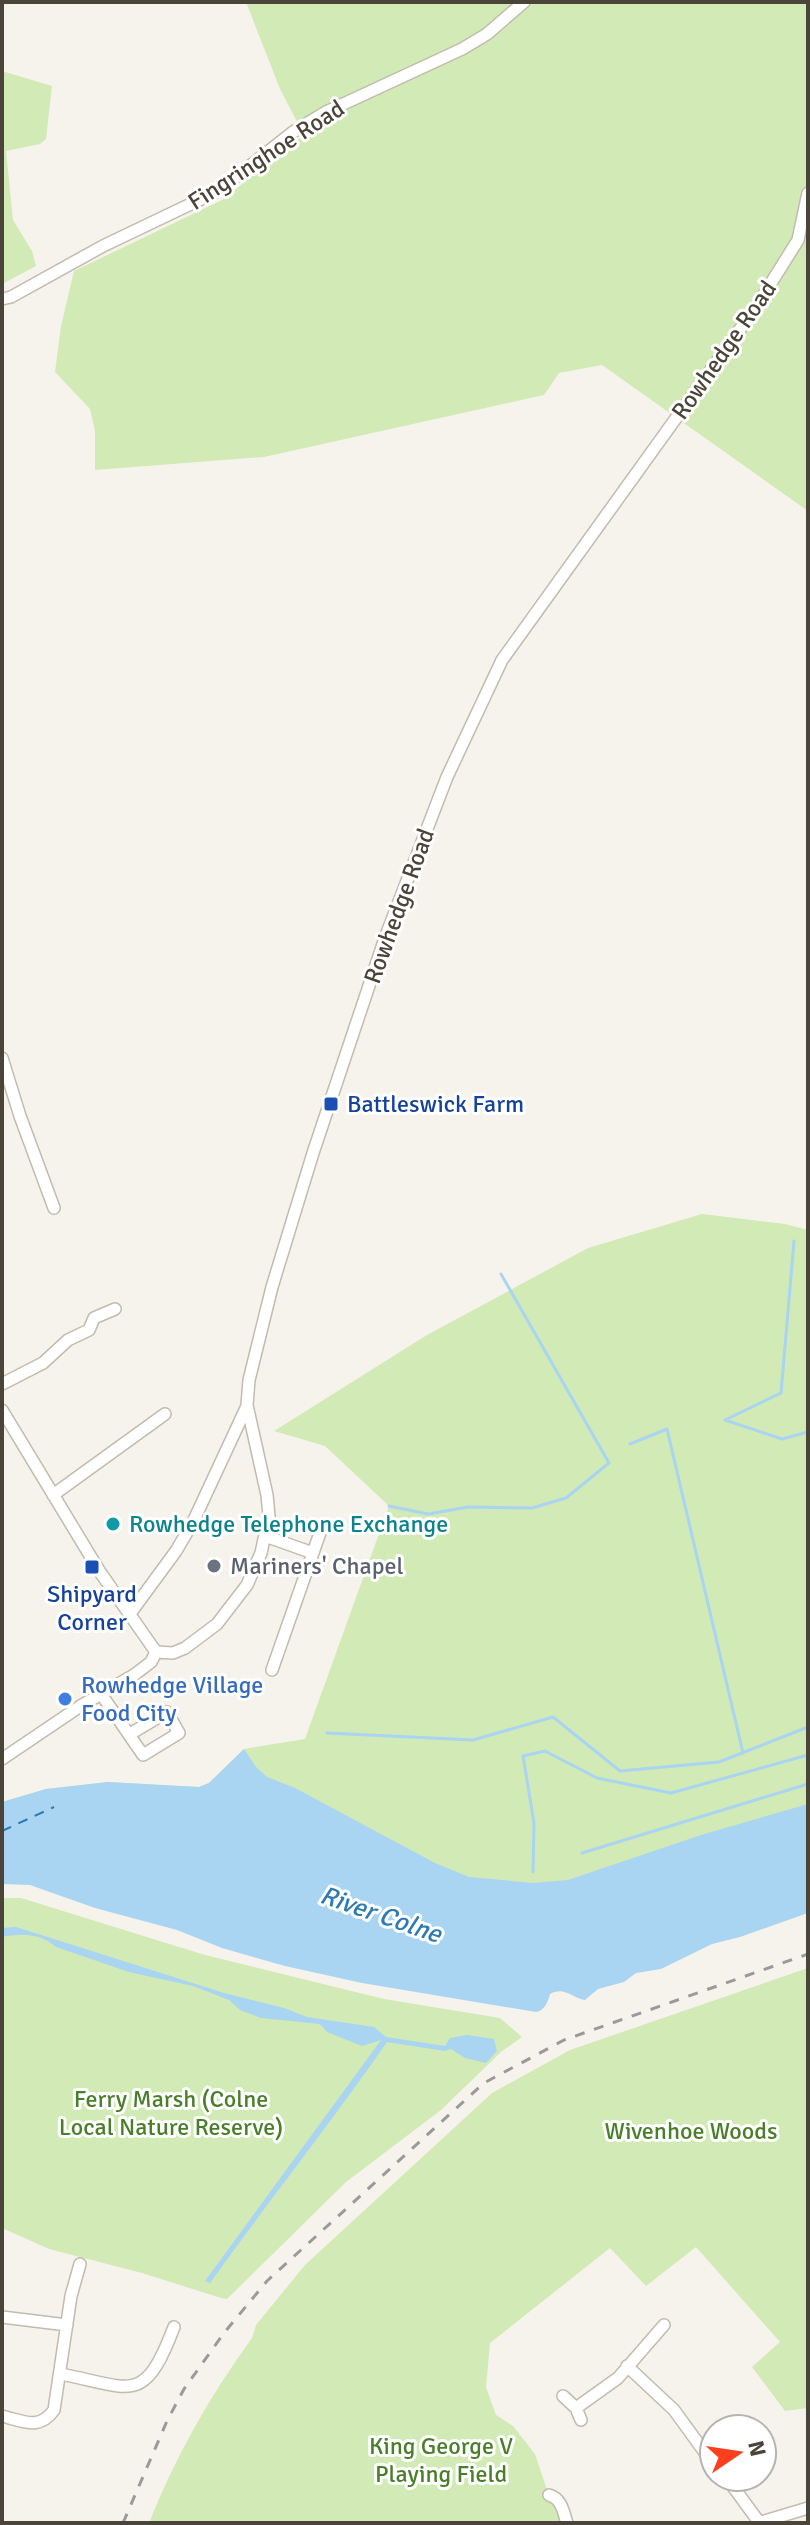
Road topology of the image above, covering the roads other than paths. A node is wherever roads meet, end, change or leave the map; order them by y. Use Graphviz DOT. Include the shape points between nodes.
graph roads {
  1 [pos="524,2"];
  2 [pos="808,193"];
  3 [pos="2,299"];
  4 [pos="2,1058"];
  5 [pos="54,1208"];
  6 [pos="115,1309"];
  7 [pos="2,1384"];
  8 [pos="247,1405"];
  9 [pos="2,1410"];
  10 [pos="165,1414"];
  11 [pos="53,1495"];
  12 [pos="321,1530"];
  13 [pos="265,1536"];
  14 [pos="313,1553"];
  15 [pos="129,1615"];
  16 [pos="156,1652"];
  17 [pos="272,1670"];
  18 [pos="101,1694"];
  19 [pos="130,1734"];
  20 [pos="2,1759"];
  21 [pos="80,2264"];
  22 [pos="2,2317"];
  23 [pos="67,2325"];
  24 [pos="664,2325"];
  25 [pos="174,2327"];
  26 [pos="627,2366"];
  27 [pos="61,2374"];
  28 [pos="563,2396"];
  29 [pos="2,2416"];
  30 [pos="698,2443"];
  31 [pos="737,2493"];
  32 [pos="549,2495"];
  33 [pos="808,2508"];
  34 [pos="567,2523"];
  35 [pos="758,2523"];
  1 -- 3 [label="street, Fingringhoe Road" via="462,49 293,132 218,191"];
  2 -- 8 [label="street, Rowhedge Road" via="798,240 502,660 453,764 385,938 313,1153 272,1287"];
  4 -- 5 [label="street"];
  6 -- 7 [label="street" via="94,1318 89,1330 68,1340 43,1363"];
  8 -- 13 [label="street, Rowhedge Road" via="267,1495"];
  8 -- 15 [label="street" via="193,1522"];
  9 -- 11 [label="street"];
  10 -- 11 [label="street"];
  11 -- 15 [label="street"];
  12 -- 14 [label="street"];
  13 -- 14 [label="street"];
  13 -- 16 [label="street, Rowhedge Road" via="247,1585 217,1624 185,1648"];
  14 -- 17 [label="street"];
  15 -- 16 [label="street"];
  16 -- 18 [label="street" via="146,1667"];
  18 -- 19 [label="street"];
  18 -- 20 [label="street"];
  21 -- 23 [label="street"];
  22 -- 23 [label="street"];
  23 -- 27 [label="street"];
  24 -- 26 [label="street"];
  25 -- 27 [label="street" via="156,2367 137,2385 126,2388"];
  26 -- 28 [label="street" via="579,2414"];
  26 -- 30 [label="street" via="674,2410"];
  27 -- 29 [label="street" via="48,2419 30,2424"];
  31 -- 35 [label="street"];
  32 -- 34 [label="street" via="562,2506"];
  33 -- 35 [label="street"];
}
